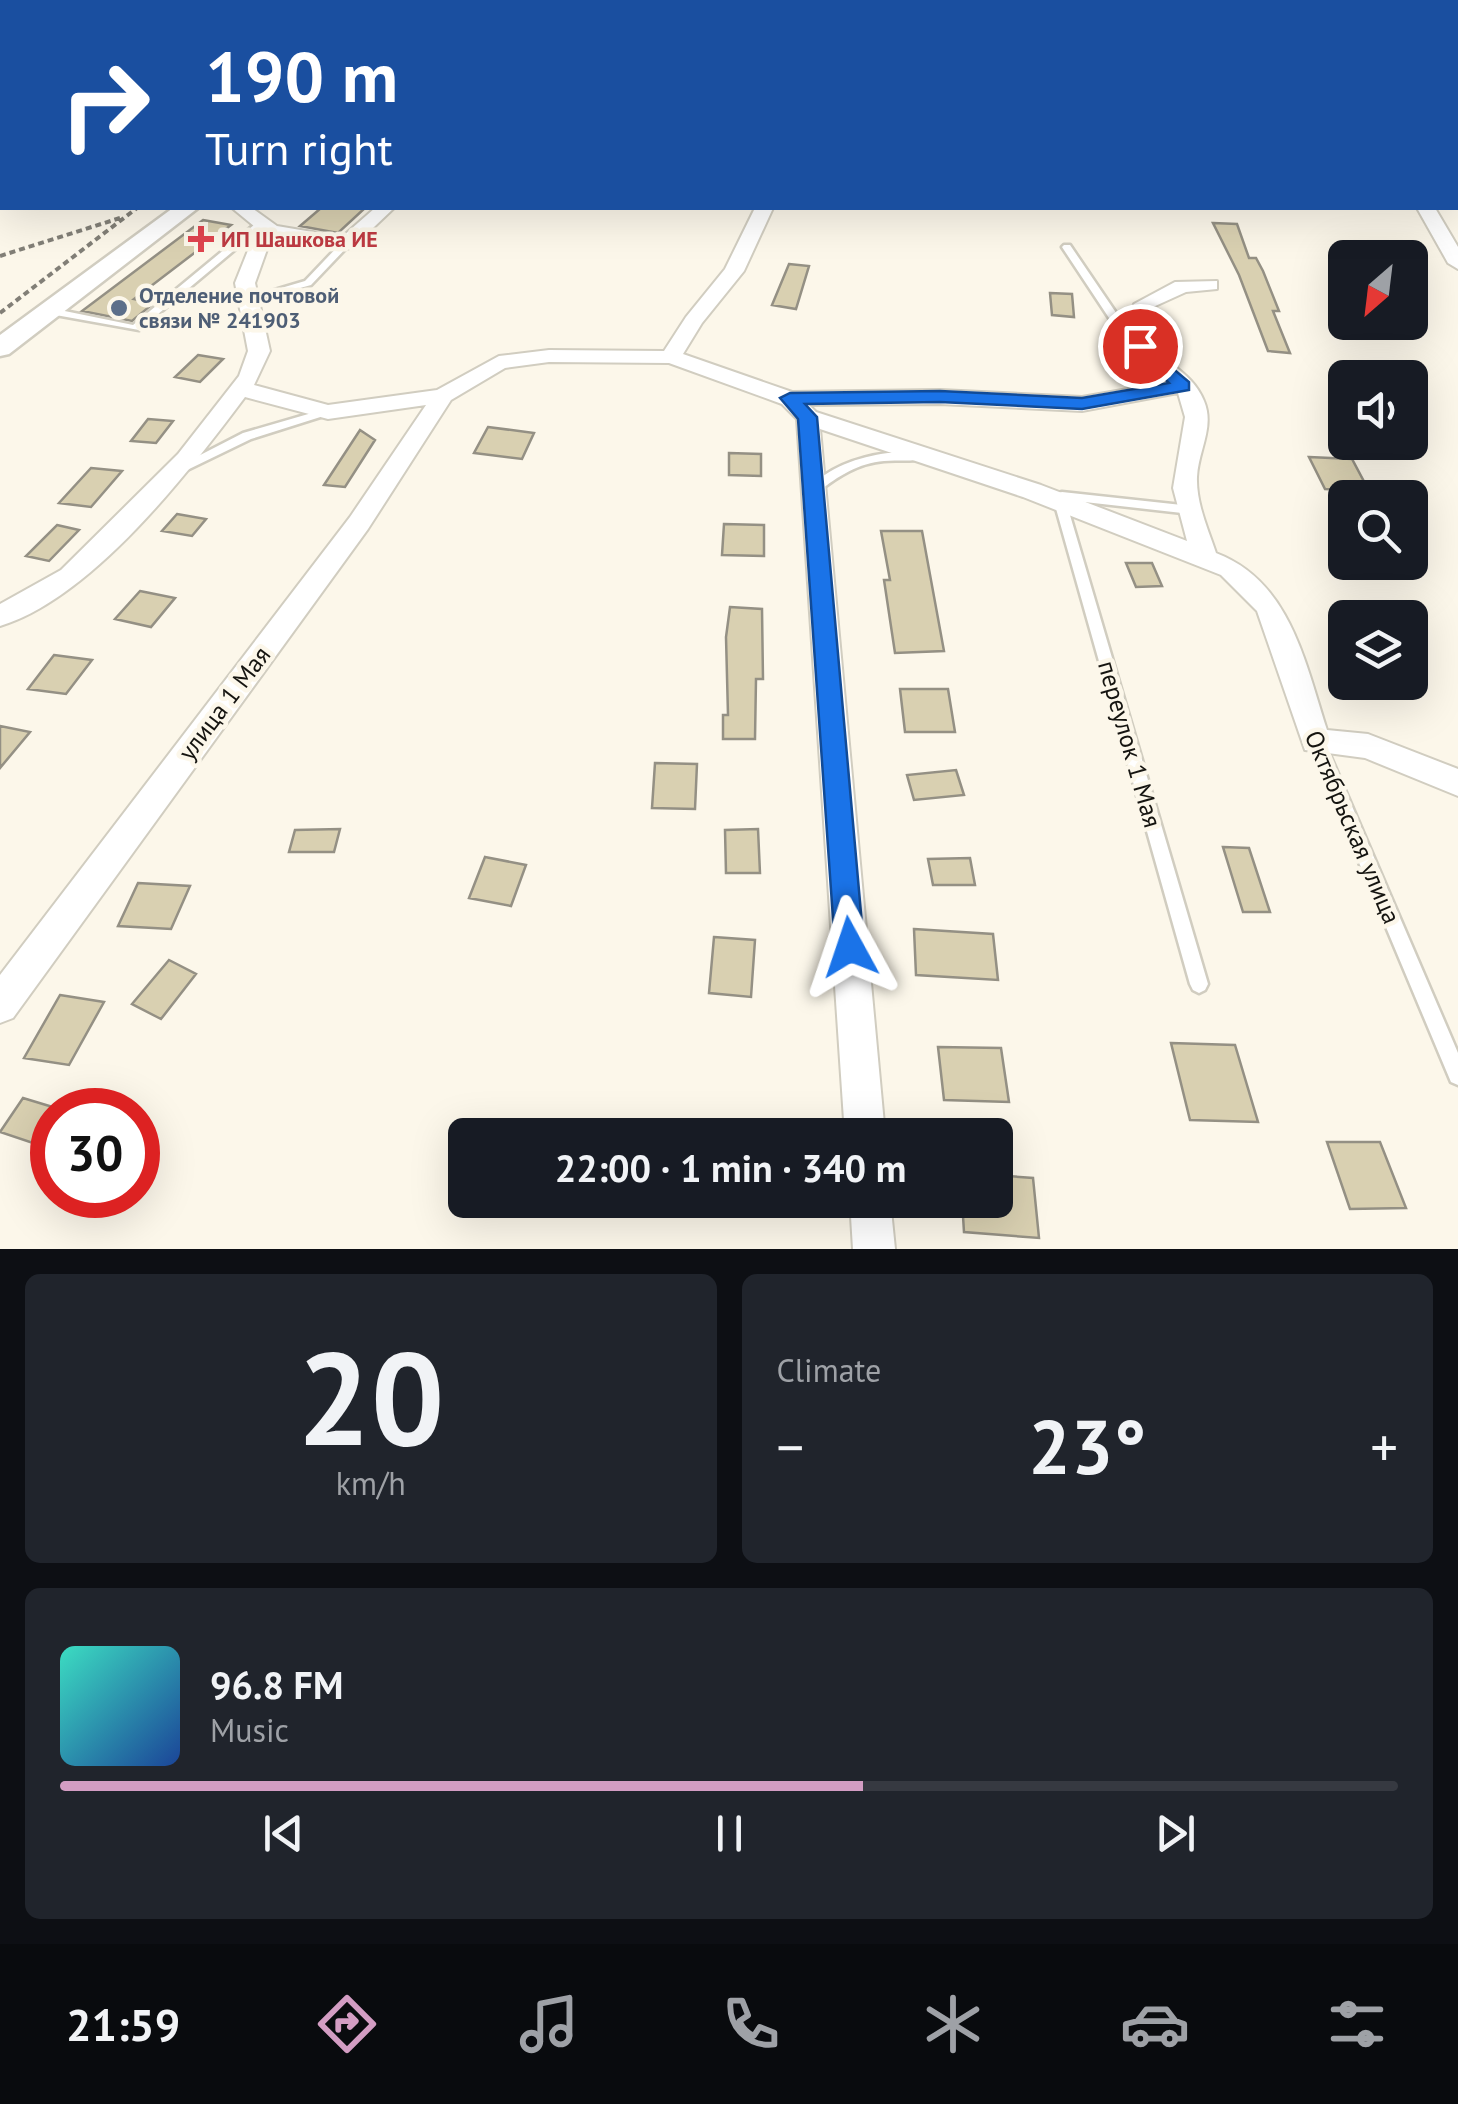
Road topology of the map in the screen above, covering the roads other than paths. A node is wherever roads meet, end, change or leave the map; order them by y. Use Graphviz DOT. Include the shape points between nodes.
graph roads {
  1 [pos="184,210"];
  2 [pos="244,210"];
  3 [pos="383,210"];
  4 [pos="763,210"];
  5 [pos="1427,210"];
  6 [pos="267,227"];
  7 [pos="346,243"];
  8 [pos="1067,247"];
  9 [pos="1458,263"];
  10 [pos="1210,285"];
  11 [pos="249,299"];
  12 [pos="50,310"];
  13 [pos="1140,346"];
  14 [pos="0,348"];
  15 [pos="671,357"];
  16 [pos="1182,386"];
  17 [pos="238,388"];
  18 [pos="444,396"];
  19 [pos="799,408"];
  20 [pos="329,412"];
  21 [pos="932,458"];
  22 [pos="174,472"];
  23 [pos="813,490"];
  24 [pos="1032,490"];
  25 [pos="1061,504"];
  26 [pos="1191,510"];
  27 [pos="1204,555"];
  28 [pos="0,616"];
  29 [pos="1316,741"];
  30 [pos="1458,783"];
  31 [pos="1198,984"];
  32 [pos="0,1005"];
  33 [pos="1458,1076"];
  34 [pos="864,1118"];
  35 [pos="871,1218"];
  36 [pos="874,1249"];
  1 -- 12 [label="street"];
  2 -- 6 [label="street"];
  3 -- 7 [label="street"];
  4 -- 15 [label="street" via="734,271"];
  5 -- 9 [label="street"];
  6 -- 7 [label="street"];
  6 -- 11 [label="street" via="245,283"];
  6 -- 12 [label="lane" via="136,328"];
  7 -- 11 [label="lane" via="308,282"];
  8 -- 13 [label="lane"];
  10 -- 13 [label="street" via="1182,286 1144,304 1135,324"];
  11 -- 17 [label="street" via="259,351"];
  12 -- 14 [label="street"];
  13 -- 16 [label="street"];
  15 -- 18 [label="street" via="499,362"];
  15 -- 19 [label="street"];
  16 -- 19 [label="street" via="1082,404 940,396"];
  16 -- 26 [label="street" via="1199,419 1185,484"];
  17 -- 20 [label="street"];
  17 -- 22 [label="street"];
  18 -- 20 [label="street"];
  18 -- 32 [label="street, улица 1 Мая" via="359,523"];
  19 -- 21 [label="street"];
  19 -- 23 [label="street"];
  20 -- 22 [label="lane" via="247,436"];
  21 -- 23 [label="lane" via="860,459"];
  21 -- 24 [label="street"];
  22 -- 28 [label="street" via="70,577"];
  23 -- 34 [label="street"];
  24 -- 25 [label="street"];
  24 -- 26 [label="lane"];
  25 -- 27 [label="street"];
  25 -- 31 [label="lane, переулок 1 Мая"];
  26 -- 27 [label="street"];
  27 -- 29 [label="street, Октябрьская улица" via="1248,582 1268,605"];
  29 -- 30 [label="street" via="1368,746"];
  29 -- 33 [label="lane, Октябрьская улица"];
  35 -- 36 [label="street"];
}
